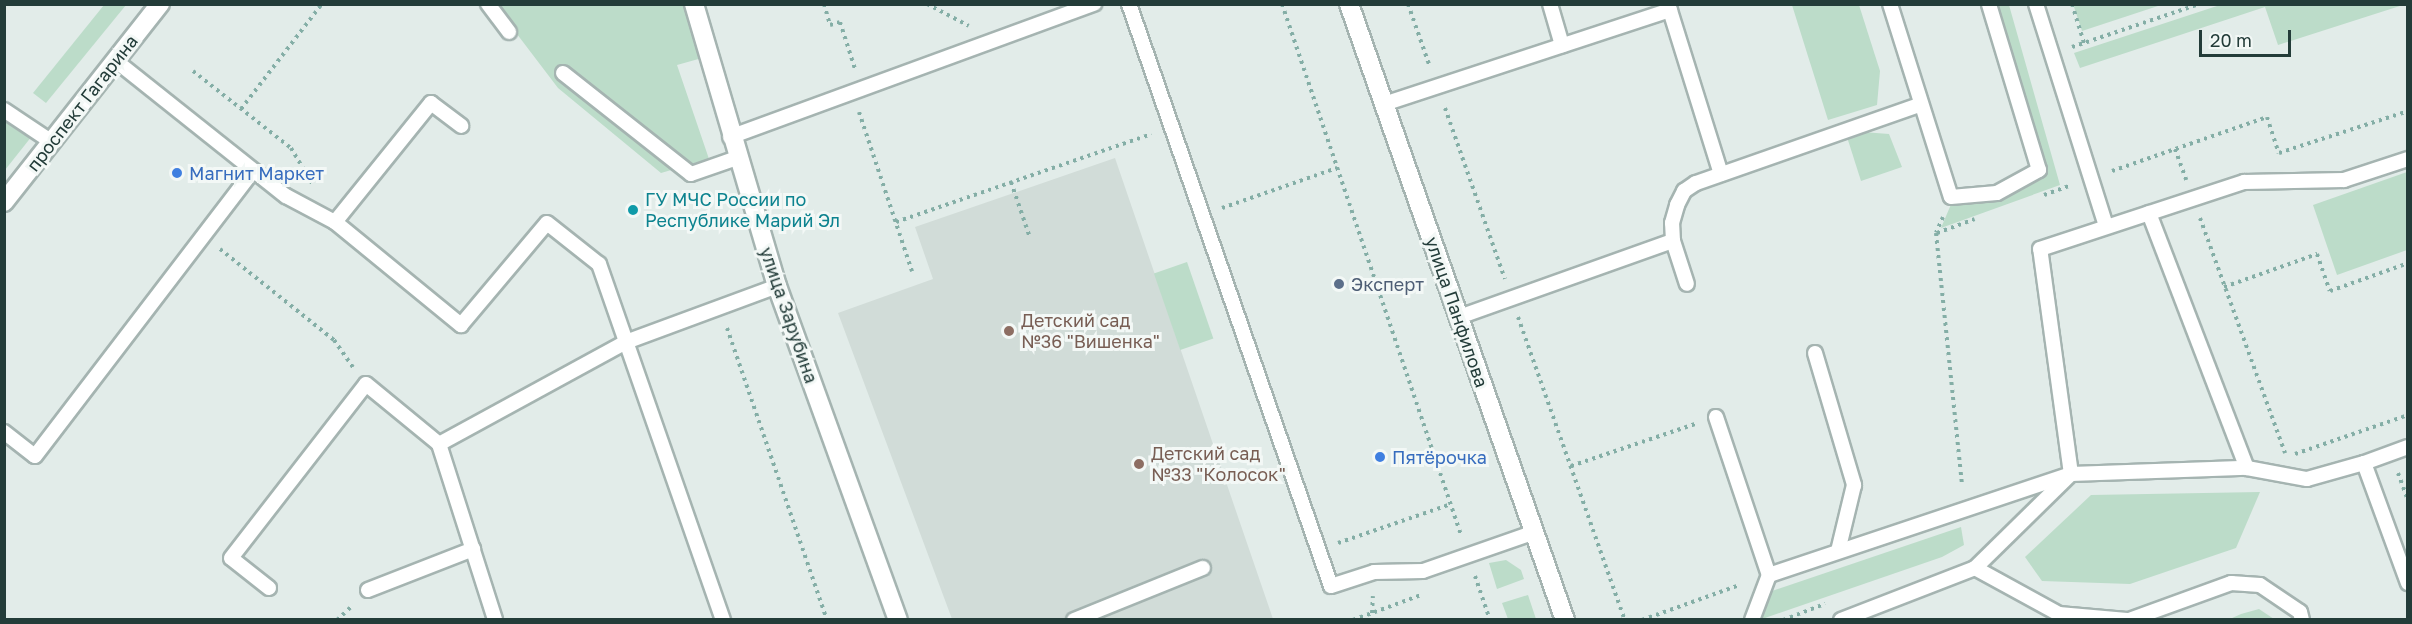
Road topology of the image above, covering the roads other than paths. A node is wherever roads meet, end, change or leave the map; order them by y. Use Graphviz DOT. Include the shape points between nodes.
graph roads {
  1 [pos="160,4"];
  2 [pos="488,4"];
  3 [pos="694,4"];
  4 [pos="1094,4"];
  5 [pos="1129,4"];
  6 [pos="1349,4"];
  7 [pos="1550,4"];
  8 [pos="1890,4"];
  9 [pos="1989,4"];
  10 [pos="2036,4"];
  11 [pos="1669,7"];
  12 [pos="509,32"];
  13 [pos="1562,45"];
  14 [pos="116,61"];
  15 [pos="563,73"];
  16 [pos="1384,104"];
  17 [pos="1921,104"];
  18 [pos="4,110"];
  19 [pos="461,126"];
  20 [pos="730,137"];
  21 [pos="52,142"];
  22 [pos="737,158"];
  23 [pos="2408,159"];
  24 [pos="253,171"];
  25 [pos="1721,174"];
  26 [pos="4,202"];
  27 [pos="2149,213"];
  28 [pos="335,222"];
  29 [pos="2106,226"];
  30 [pos="1672,241"];
  31 [pos="1688,284"];
  32 [pos="777,286"];
  33 [pos="1459,317"];
  34 [pos="626,342"];
  35 [pos="1815,353"];
  36 [pos="1716,417"];
  37 [pos="4,432"];
  38 [pos="439,444"];
  39 [pos="2408,447"];
  40 [pos="2364,463"];
  41 [pos="2247,468"];
  42 [pos="2071,474"];
  43 [pos="1535,532"];
  44 [pos="473,549"];
  45 [pos="1838,552"];
  46 [pos="1203,568"];
  47 [pos="1975,568"];
  48 [pos="1769,575"];
  49 [pos="2408,584"];
  50 [pos="269,588"];
  51 [pos="368,590"];
  52 [pos="495,620"];
  53 [pos="723,620"];
  54 [pos="898,620"];
  55 [pos="1074,620"];
  56 [pos="1565,620"];
  57 [pos="1752,620"];
  58 [pos="1841,620"];
  59 [pos="2128,620"];
  60 [pos="2302,620"];
  1 -- 14 [label="street, проспект Гагарина"];
  2 -- 12 [label="lane"];
  3 -- 20 [label="street, улица Зарубина"];
  4 -- 20 [label="lane"];
  5 -- 43 [label="lane" via="1331,586 1374,572 1423,571"];
  6 -- 16 [label="street, улица Панфилова"];
  7 -- 13 [label="lane"];
  8 -- 17 [label="lane"];
  9 -- 17 [label="lane" via="2038,170 1997,193 1951,197"];
  10 -- 29 [label="lane"];
  11 -- 13 [label="lane"];
  11 -- 25 [label="lane"];
  13 -- 16 [label="lane"];
  14 -- 21 [label="street, проспект Гагарина"];
  14 -- 24 [label="lane"];
  15 -- 22 [label="lane" via="691,174"];
  16 -- 33 [label="street, улица Панфилова"];
  17 -- 25 [label="lane"];
  18 -- 21 [label="lane"];
  19 -- 28 [label="lane" via="431,103"];
  20 -- 22 [label="street, улица Зарубина"];
  21 -- 26 [label="street, проспект Гагарина"];
  22 -- 32 [label="street, улица Зарубина"];
  23 -- 27 [label="lane" via="2344,180 2244,182"];
  24 -- 28 [label="lane" via="286,196"];
  24 -- 37 [label="lane" via="35,456"];
  25 -- 30 [label="lane" via="1684,191 1672,223"];
  27 -- 29 [label="lane"];
  27 -- 41 [label="lane"];
  28 -- 34 [label="lane" via="461,325 548,223 600,264"];
  29 -- 42 [label="lane" via="2040,249"];
  30 -- 31 [label="lane"];
  30 -- 33 [label="lane"];
  32 -- 34 [label="lane"];
  32 -- 54 [label="street, улица Зарубина"];
  33 -- 43 [label="street, улица Панфилова"];
  34 -- 38 [label="lane"];
  34 -- 53 [label="lane"];
  35 -- 45 [label="lane" via="1854,485"];
  36 -- 48 [label="lane"];
  38 -- 44 [label="lane"];
  38 -- 50 [label="lane" via="366,384 231,558"];
  39 -- 40 [label="lane"];
  40 -- 41 [label="lane" via="2307,479"];
  40 -- 49 [label="lane"];
  41 -- 42 [label="lane"];
  42 -- 45 [label="lane"];
  42 -- 47 [label="lane"];
  43 -- 56 [label="street, улица Панфилова"];
  44 -- 51 [label="lane"];
  44 -- 52 [label="lane"];
  45 -- 48 [label="lane"];
  46 -- 55 [label="lane"];
  47 -- 58 [label="lane"];
  47 -- 59 [label="lane" via="2059,614"];
  48 -- 57 [label="lane"];
  59 -- 60 [label="lane" via="2231,583 2260,585 2300,612"];
}
